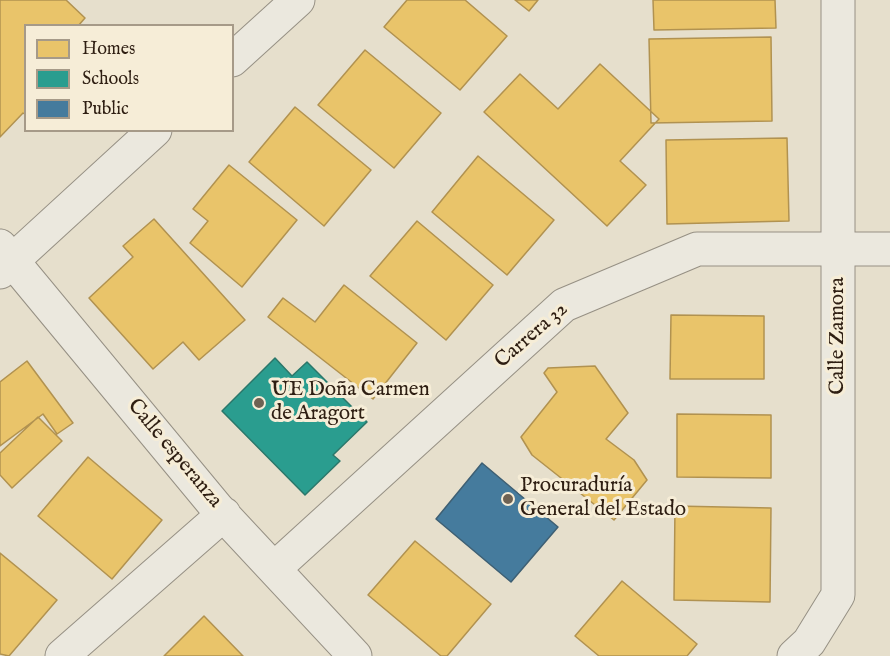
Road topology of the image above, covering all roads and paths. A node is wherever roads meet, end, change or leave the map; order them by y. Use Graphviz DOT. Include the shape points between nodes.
graph roads {
  1 [pos="298,0"];
  2 [pos="838,0"];
  3 [pos="234,58"];
  4 [pos="153,132"];
  5 [pos="839,249"];
  6 [pos="890,249"];
  7 [pos="4,259"];
  8 [pos="224,514"];
  9 [pos="275,568"];
  10 [pos="62,656"];
  11 [pos="355,656"];
  12 [pos="794,656"];
  1 -- 3 [label="street"];
  2 -- 5 [label="street, Calle Zamora"];
  4 -- 7 [label="street"];
  5 -- 6 [label="street, Carrera 32"];
  5 -- 9 [label="street, Carrera 32" via="698,249 564,305"];
  5 -- 12 [label="street, Calle Zamora" via="838,595 809,642"];
  7 -- 8 [label="street, Calle esperanza"];
  8 -- 9 [label="street, Calle esperanza"];
  8 -- 10 [label="street"];
  9 -- 11 [label="street, Calle esperanza"];
}
